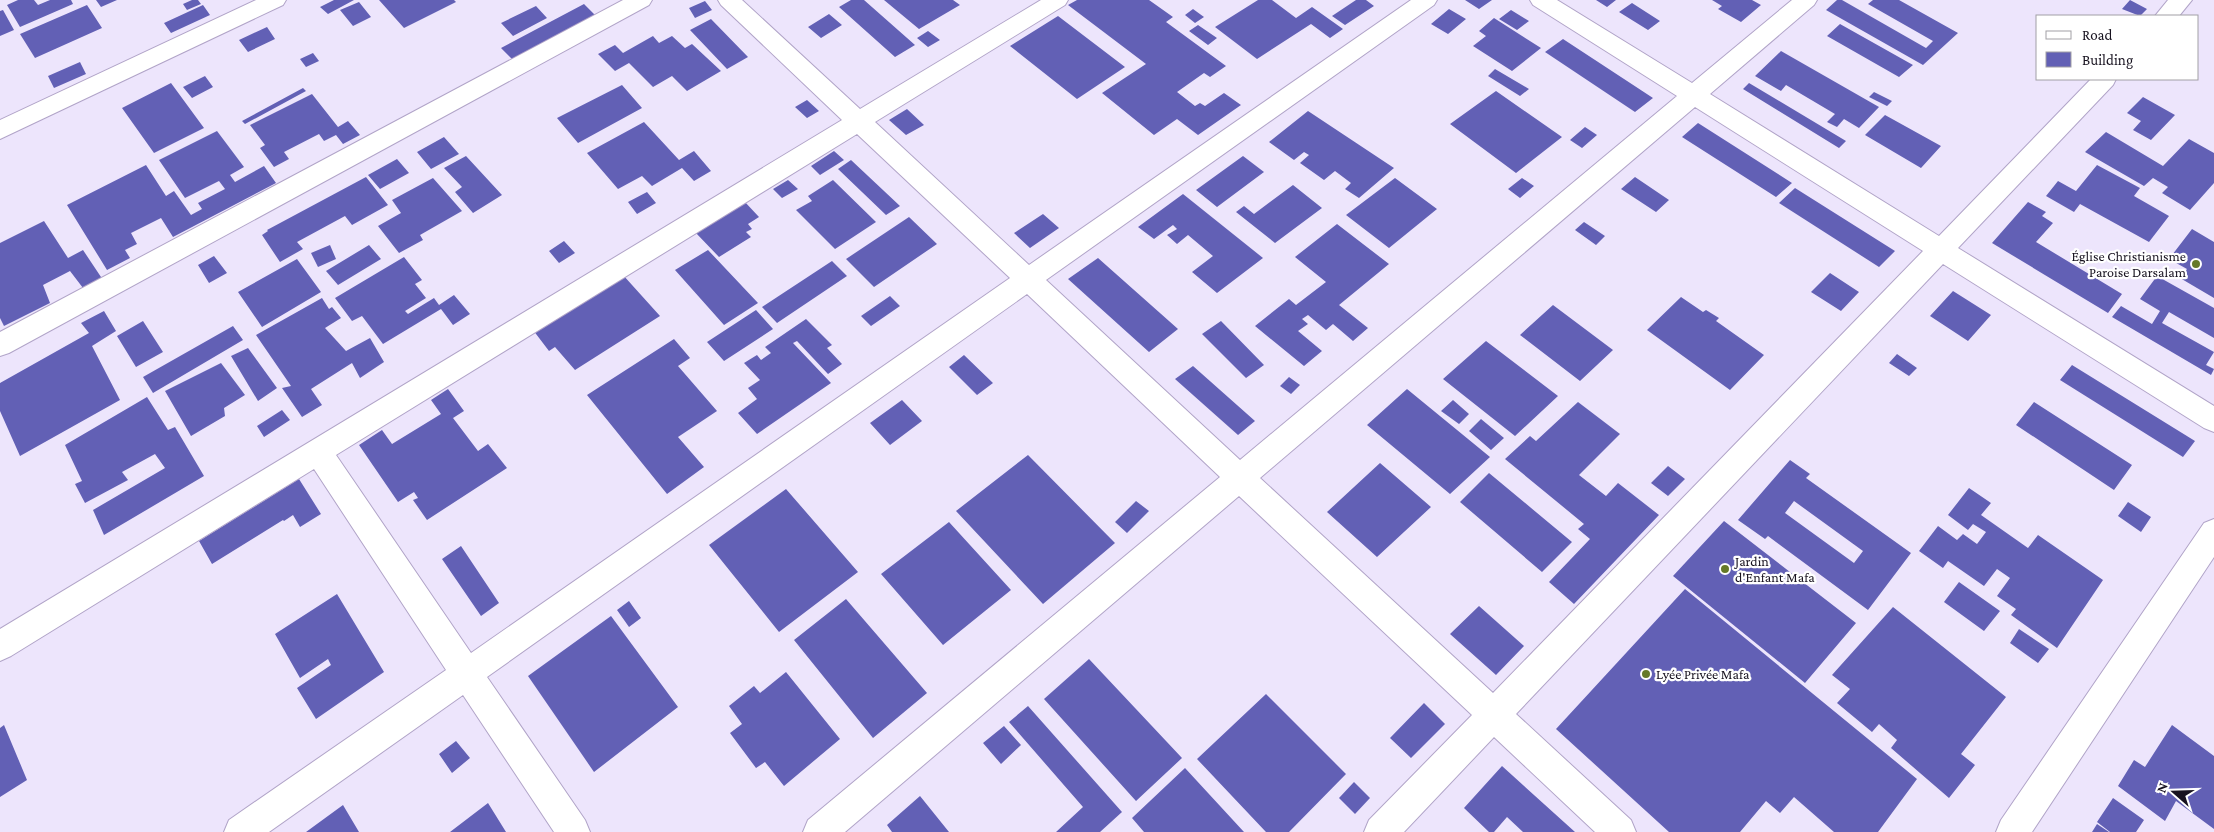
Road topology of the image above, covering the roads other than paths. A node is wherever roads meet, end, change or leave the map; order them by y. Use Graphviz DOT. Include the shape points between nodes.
graph roads {
  1 [pos="274,0"];
  2 [pos="641,0"];
  3 [pos="729,0"];
  4 [pos="1057,0"];
  5 [pos="1426,0"];
  6 [pos="1541,0"];
  7 [pos="1806,0"];
  8 [pos="2181,0"];
  9 [pos="2167,15"];
  10 [pos="2104,80"];
  11 [pos="1694,95"];
  12 [pos="858,121"];
  13 [pos="0,130"];
  14 [pos="1940,249"];
  15 [pos="1028,280"];
  16 [pos="0,345"];
  17 [pos="2214,420"];
  18 [pos="318,452"];
  19 [pos="1239,477"];
  20 [pos="2214,532"];
  21 [pos="0,646"];
  22 [pos="467,674"];
  23 [pos="1494,714"];
  24 [pos="241,832"];
  25 [pos="573,832"];
  26 [pos="820,832"];
  27 [pos="1381,832"];
  28 [pos="1619,832"];
  29 [pos="2013,832"];
  1 -- 13 [label="street"];
  2 -- 16 [label="street"];
  3 -- 12 [label="street"];
  4 -- 12 [label="street"];
  5 -- 15 [label="street"];
  6 -- 11 [label="street"];
  7 -- 11 [label="street"];
  8 -- 9 [label="street"];
  10 -- 14 [label="street"];
  11 -- 14 [label="street"];
  11 -- 19 [label="street"];
  12 -- 15 [label="street"];
  12 -- 18 [label="street"];
  14 -- 17 [label="street"];
  14 -- 23 [label="street"];
  15 -- 19 [label="street"];
  15 -- 22 [label="street"];
  18 -- 21 [label="street"];
  18 -- 22 [label="street"];
  19 -- 23 [label="street"];
  19 -- 26 [label="street"];
  20 -- 29 [label="street"];
  22 -- 24 [label="street"];
  22 -- 25 [label="street"];
  23 -- 27 [label="street"];
  23 -- 28 [label="street"];
}
